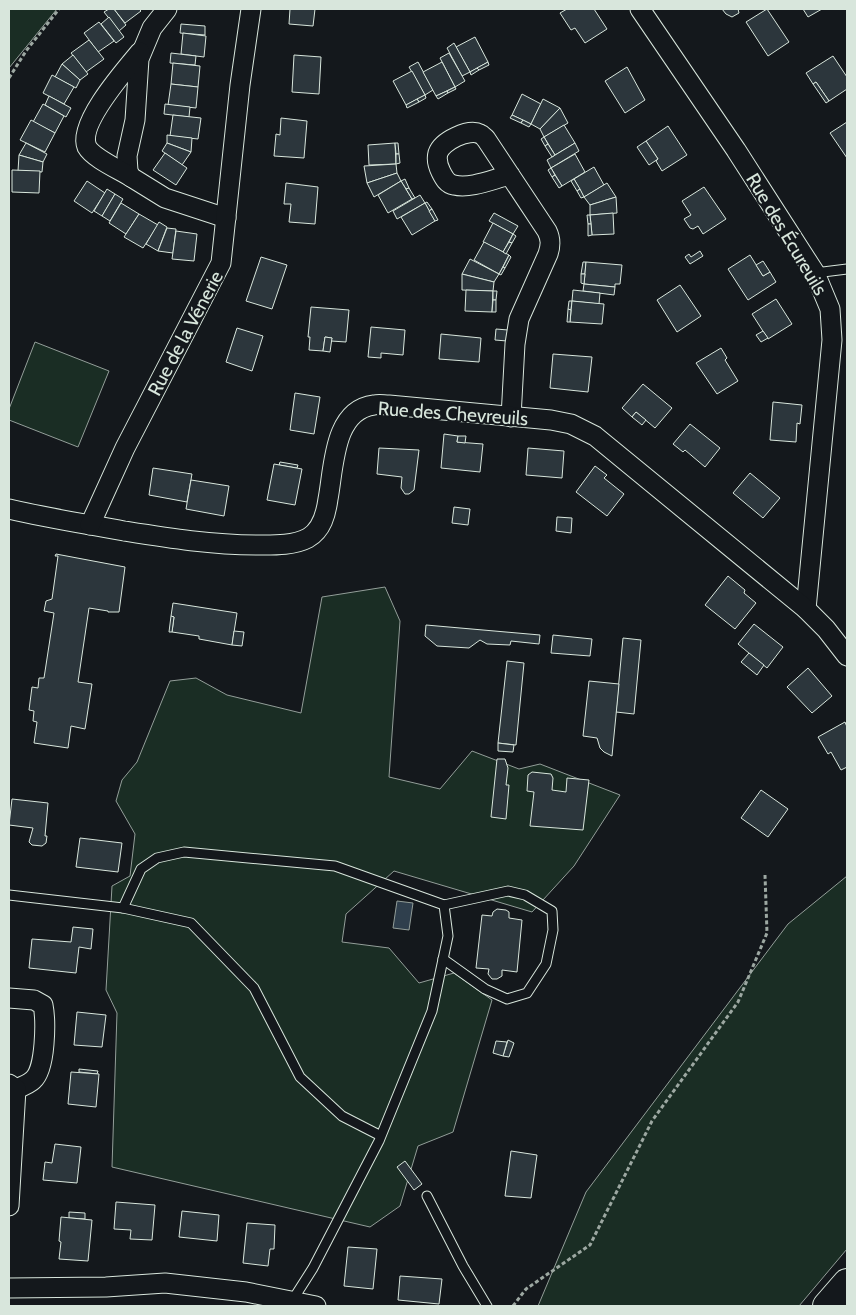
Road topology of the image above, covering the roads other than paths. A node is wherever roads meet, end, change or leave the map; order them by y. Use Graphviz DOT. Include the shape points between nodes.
graph roads {
  1 [pos="167,9"];
  2 [pos="251,9"];
  3 [pos="640,9"];
  4 [pos="142,49"];
  5 [pos="510,175"];
  6 [pos="131,177"];
  7 [pos="226,218"];
  8 [pos="847,269"];
  9 [pos="815,273"];
  10 [pos="511,417"];
  11 [pos="9,509"];
  12 [pos="90,525"];
  13 [pos="806,609"];
  14 [pos="847,656"];
  15 [pos="9,895"];
  16 [pos="444,905"];
  17 [pos="123,908"];
  18 [pos="443,959"];
  19 [pos="9,998"];
  20 [pos="12,1087"];
  21 [pos="381,1136"];
  22 [pos="427,1196"];
  23 [pos="9,1206"];
  24 [pos="847,1283"];
  25 [pos="9,1288"];
  26 [pos="292,1301"];
  27 [pos="316,1306"];
  28 [pos="487,1306"];
  29 [pos="828,1306"];
  1 -- 4 [label="street" via="152,28"];
  2 -- 7 [label="street, Rue de la Vénerie"];
  3 -- 9 [label="street, Rue des Écureuils"];
  4 -- 6 [label="street" via="126,164"];
  4 -- 6 [label="street" via="101,102 86,139 92,153"];
  5 -- 10 [label="street" via="550,238 550,246 519,320"];
  6 -- 7 [label="street" via="165,198"];
  7 -- 12 [label="street, Rue de la Vénerie" via="222,263 125,448"];
  8 -- 9 [label="lane"];
  9 -- 13 [label="street, Rue des Écureuils" via="830,309 832,340"];
  10 -- 12 [label="street, Rue des Chevreuils" via="389,404 373,404 359,410 342,427 322,523 316,533 294,542 272,545 210,543"];
  10 -- 13 [label="street, Rue des Chevreuils" via="571,424 595,436"];
  11 -- 12 [label="street, Rue des Chevreuils"];
  13 -- 14 [label="street, Rue des Chevreuils"];
  15 -- 17 [label="lane"];
  16 -- 17 [label="lane" via="335,866 184,852 157,858 141,869"];
  16 -- 18 [label="lane" via="448,936"];
  16 -- 18 [label="lane" via="508,891 525,894 552,911 553,930 546,964 527,994 507,999 485,989"];
  17 -- 21 [label="lane" via="192,923 254,988 300,1077 342,1116"];
  18 -- 21 [label="lane" via="432,1011"];
  19 -- 20 [label="street" via="34,1000 43,1005 45,1013 42,1063 34,1080"];
  20 -- 23 [label="street"];
  21 -- 26 [label="lane" via="314,1268"];
  22 -- 28 [label="lane"];
  24 -- 29 [label="main road"];
  25 -- 26 [label="street" via="165,1283"];
  26 -- 27 [label="street"];
}
